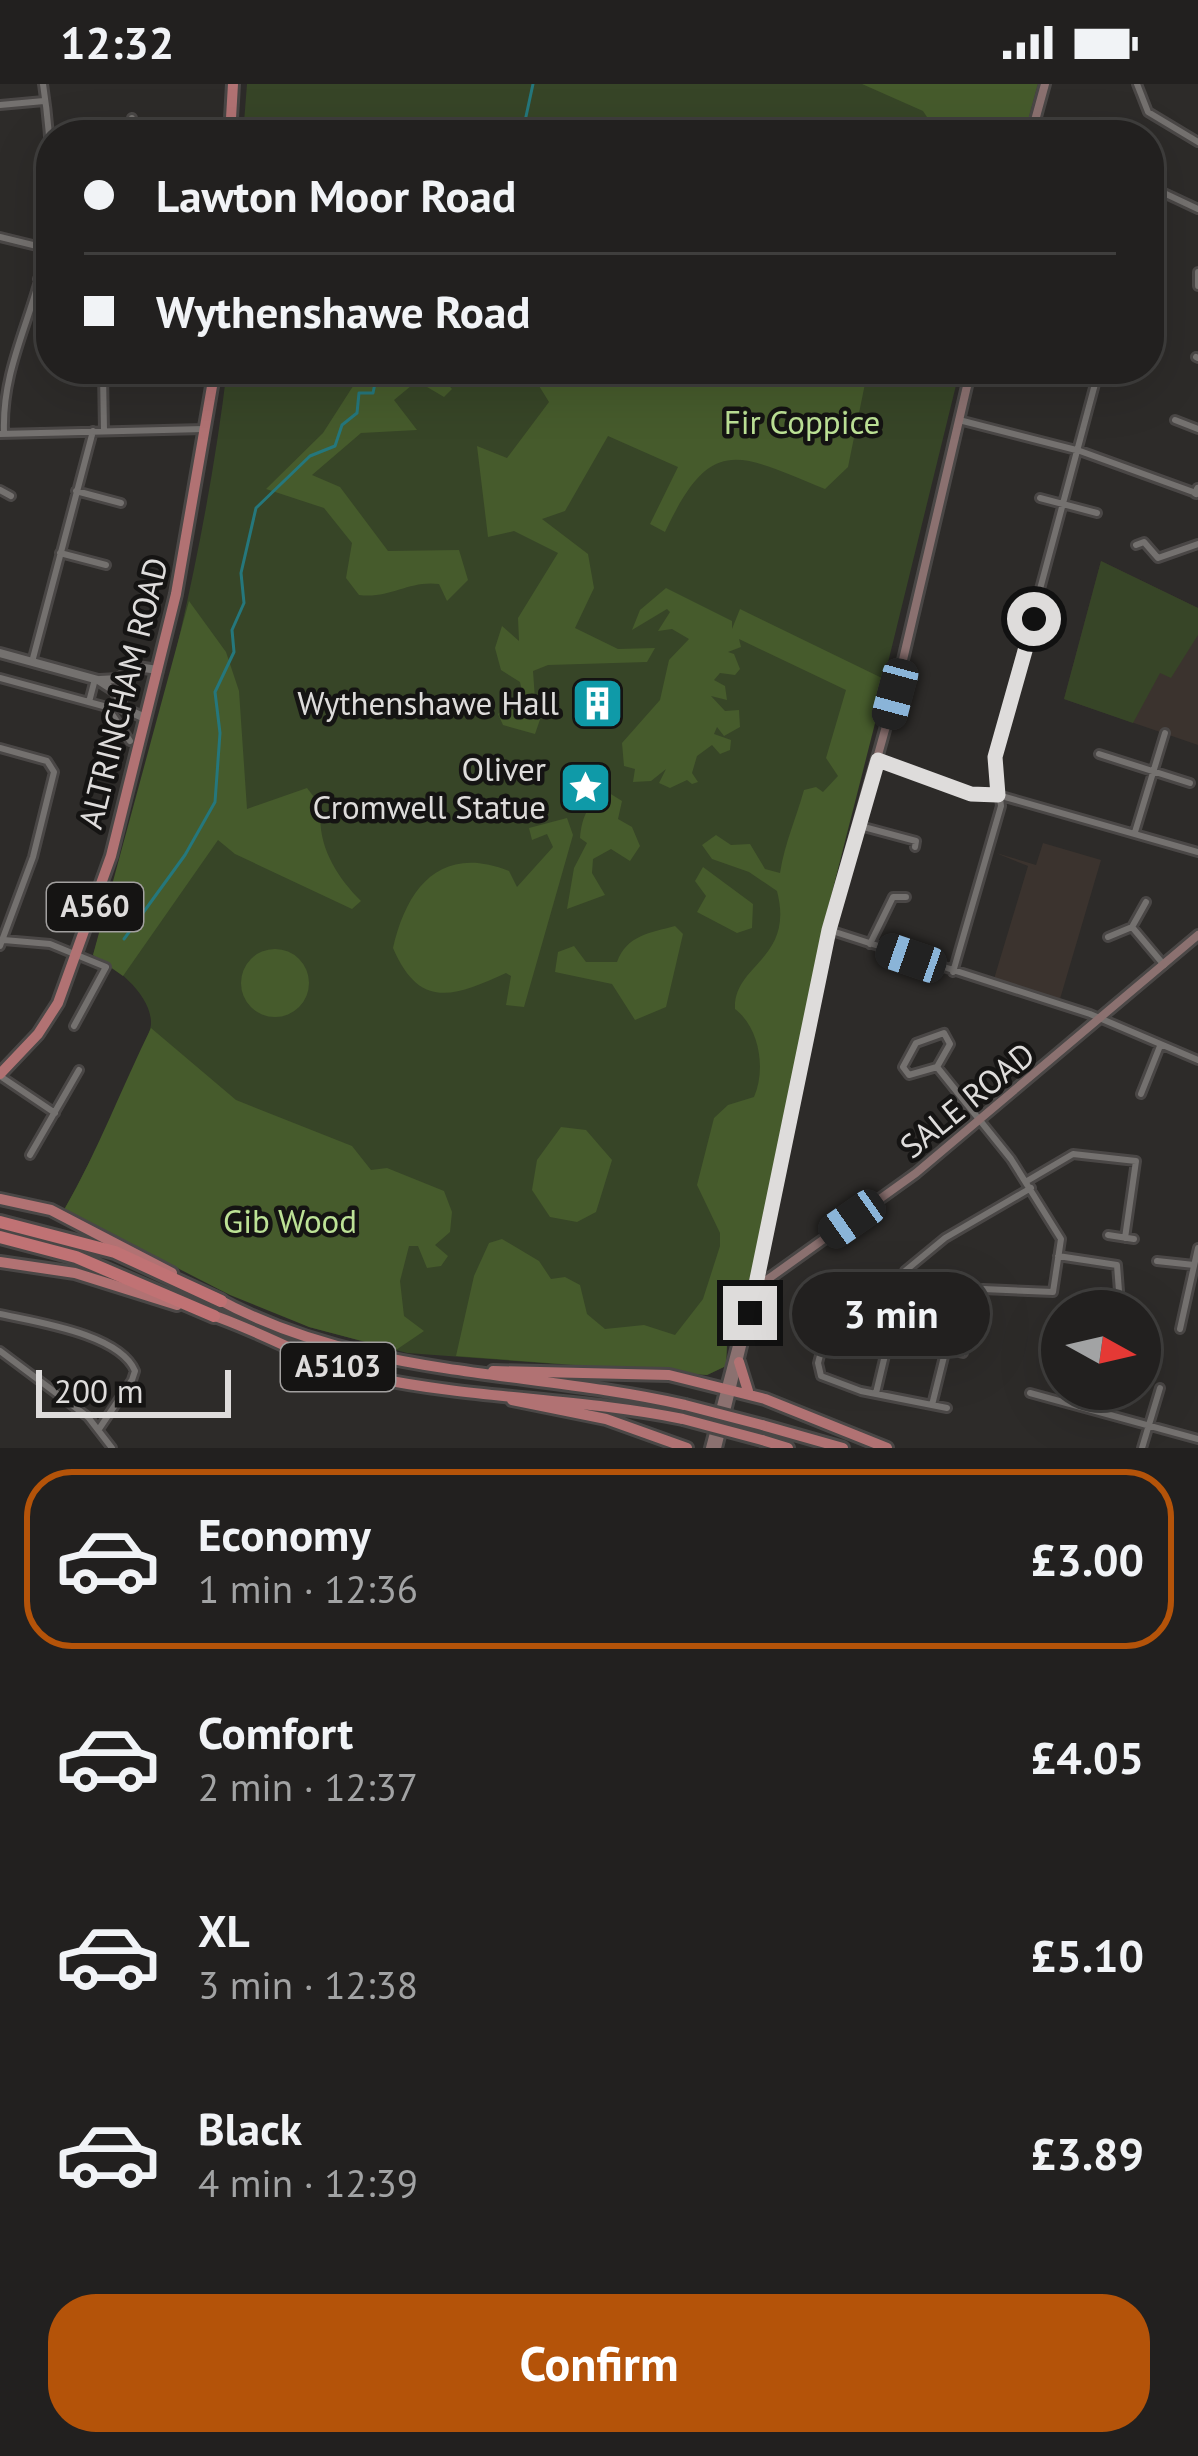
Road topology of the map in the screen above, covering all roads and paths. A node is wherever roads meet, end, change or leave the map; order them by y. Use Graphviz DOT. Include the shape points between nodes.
graph roads {
  1 [pos="43,84"];
  2 [pos="233,84"];
  3 [pos="1045,84"];
  4 [pos="1138,84"];
  5 [pos="46,101"];
  6 [pos="0,105"];
  7 [pos="47,120"];
  8 [pos="231,120"];
  9 [pos="1036,120"];
  10 [pos="1161,120"];
  11 [pos="1164,122"];
  12 [pos="1198,142"];
  13 [pos="1164,193"];
  14 [pos="1198,209"];
  15 [pos="0,237"];
  16 [pos="36,248"];
  17 [pos="1198,272"];
  18 [pos="36,285"];
  19 [pos="1198,286"];
  20 [pos="0,351"];
  21 [pos="13,355"];
  22 [pos="103,384"];
  23 [pos="212,384"];
  24 [pos="967,384"];
  25 [pos="1096,384"];
  26 [pos="958,420"];
  27 [pos="1175,420"];
  28 [pos="207,429"];
  29 [pos="1198,429"];
  30 [pos="93,431"];
  31 [pos="104,431"];
  32 [pos="2,433"];
  33 [pos="1080,451"];
  34 [pos="0,490"];
  35 [pos="76,491"];
  36 [pos="1197,492"];
  37 [pos="11,496"];
  38 [pos="1040,499"];
  39 [pos="121,502"];
  40 [pos="1064,505"];
  41 [pos="1097,514"];
  42 [pos="1198,544"];
  43 [pos="1136,545"];
  44 [pos="60,553"];
  45 [pos="106,566"];
  46 [pos="0,652"];
  47 [pos="32,662"];
  48 [pos="158,670"];
  49 [pos="0,678"];
  50 [pos="97,679"];
  51 [pos="118,679"];
  52 [pos="115,691"];
  53 [pos="89,701"];
  54 [pos="146,718"];
  55 [pos="1165,734"];
  56 [pos="130,742"];
  57 [pos="0,748"];
  58 [pos="1099,754"];
  59 [pos="878,760"];
  60 [pos="1151,771"];
  61 [pos="1190,783"];
  62 [pos="998,795"];
  63 [pos="860,826"];
  64 [pos="1135,832"];
  65 [pos="916,841"];
  66 [pos="1198,852"];
  67 [pos="906,896"];
  68 [pos="1147,902"];
  69 [pos="1132,927"];
  70 [pos="829,930"];
  71 [pos="1198,935"];
  72 [pos="1108,937"];
  73 [pos="2,943"];
  74 [pos="870,944"];
  75 [pos="79,955"];
  76 [pos="1164,965"];
  77 [pos="953,973"];
  78 [pos="1102,1019"];
  79 [pos="74,1026"];
  80 [pos="1160,1046"];
  81 [pos="1198,1060"];
  82 [pos="937,1067"];
  83 [pos="79,1070"];
  84 [pos="0,1075"];
  85 [pos="1141,1094"];
  86 [pos="55,1113"];
  87 [pos="979,1121"];
  88 [pos="30,1155"];
  89 [pos="1029,1185"];
  90 [pos="0,1199"];
  91 [pos="0,1222"];
  92 [pos="1108,1235"];
  93 [pos="0,1237"];
  94 [pos="1198,1248"];
  95 [pos="1058,1256"];
  96 [pos="1157,1261"];
  97 [pos="0,1262"];
  98 [pos="1196,1265"];
  99 [pos="755,1288"];
  100 [pos="1119,1290"];
  101 [pos="221,1301"];
  102 [pos="893,1311"];
  103 [pos="0,1315"];
  104 [pos="214,1316"];
  105 [pos="1180,1329"];
  106 [pos="945,1349"];
  107 [pos="0,1351"];
  108 [pos="963,1353"];
  109 [pos="735,1364"];
  110 [pos="442,1371"];
  111 [pos="709,1383"];
  112 [pos="729,1388"];
  113 [pos="470,1390"];
  114 [pos="1030,1393"];
  115 [pos="875,1394"];
  116 [pos="754,1396"];
  117 [pos="932,1405"];
  118 [pos="947,1408"];
  119 [pos="1153,1410"];
  120 [pos="1149,1424"];
  121 [pos="99,1429"];
  122 [pos="1198,1438"];
  123 [pos="112,1448"];
  124 [pos="687,1448"];
  125 [pos="713,1448"];
  126 [pos="788,1448"];
  127 [pos="843,1448"];
  128 [pos="887,1448"];
  129 [pos="1142,1448"];
  1 -- 5 [label="street"];
  2 -- 8 [label="highway"];
  3 -- 9 [label="main road"];
  4 -- 10 [label="street" via="1148,112"];
  5 -- 6 [label="street"];
  5 -- 7 [label="street"];
  11 -- 12 [label="street"];
  13 -- 14 [label="street"];
  15 -- 16 [label="street"];
  17 -- 19 [label="street"];
  18 -- 21 [label="street"];
  20 -- 21 [label="street"];
  21 -- 32 [label="street"];
  22 -- 31 [label="street"];
  23 -- 28 [label="highway, ALTRINCHAM ROAD / A560"];
  24 -- 26 [label="main road"];
  25 -- 33 [label="street"];
  26 -- 33 [label="street"];
  26 -- 59 [label="main road"];
  27 -- 29 [label="street"];
  28 -- 31 [label="street"];
  28 -- 48 [label="highway, ALTRINCHAM ROAD / A560"];
  30 -- 31 [label="street"];
  30 -- 32 [label="street"];
  30 -- 35 [label="street"];
  33 -- 36 [label="street"];
  33 -- 40 [label="street"];
  34 -- 37 [label="street"];
  35 -- 39 [label="street"];
  35 -- 44 [label="street"];
  38 -- 40 [label="street"];
  40 -- 41 [label="street"];
  40 -- 62 [label="street" via="995,757"];
  42 -- 43 [label="street" via="1158,559 1144,542"];
  44 -- 45 [label="street"];
  44 -- 47 [label="street"];
  46 -- 47 [label="street"];
  47 -- 50 [label="street"];
  48 -- 51 [label="street" via="132,668"];
  48 -- 54 [label="highway, ALTRINCHAM ROAD / A560"];
  49 -- 53 [label="street"];
  50 -- 51 [label="street"];
  50 -- 52 [label="street"];
  50 -- 53 [label="street"];
  51 -- 52 [label="street"];
  52 -- 54 [label="street" via="123,708"];
  53 -- 56 [label="street" via="110,710"];
  54 -- 75 [label="highway, ALTRINCHAM ROAD / A560"];
  55 -- 60 [label="street"];
  57 -- 73 [label="street" via="44,760 54,772"];
  58 -- 60 [label="street"];
  59 -- 62 [label="street" via="971,794"];
  59 -- 63 [label="main road"];
  60 -- 61 [label="street"];
  60 -- 64 [label="street"];
  62 -- 64 [label="street"];
  62 -- 77 [label="street"];
  63 -- 65 [label="street"];
  63 -- 70 [label="main road"];
  64 -- 66 [label="street"];
  67 -- 74 [label="street" via="893,897"];
  68 -- 69 [label="street"];
  69 -- 72 [label="street"];
  69 -- 76 [label="street"];
  70 -- 74 [label="street"];
  70 -- 99 [label="main road"];
  71 -- 76 [label="main road, SALE ROAD"];
  73 -- 75 [label="street" via="50,944"];
  74 -- 77 [label="street"];
  75 -- 79 [label="street" via="106,967"];
  75 -- 84 [label="highway, ALTRINCHAM ROAD / A560" via="51,1015"];
  76 -- 78 [label="main road, SALE ROAD"];
  77 -- 78 [label="street"];
  78 -- 80 [label="street"];
  78 -- 87 [label="main road, SALE ROAD"];
  80 -- 81 [label="street"];
  80 -- 85 [label="street"];
  82 -- 82 [label="street" via="950,1044 944,1033 916,1043 903,1067 913,1075"];
  82 -- 87 [label="street"];
  83 -- 86 [label="street"];
  84 -- 86 [label="street"];
  86 -- 88 [label="street"];
  87 -- 89 [label="street"];
  87 -- 99 [label="main road, SALE ROAD"];
  89 -- 92 [label="street" via="1073,1154 1136,1161 1130,1238"];
  89 -- 95 [label="street" via="1058,1230"];
  89 -- 102 [label="street" via="926,1252 899,1281"];
  90 -- 101 [label="highway, A5103" via="86,1226"];
  91 -- 101 [label="highway" via="80,1240"];
  93 -- 104 [label="highway" via="95,1264"];
  94 -- 98 [label="street"];
  95 -- 100 [label="street" via="1117,1265"];
  95 -- 106 [label="street" via="1052,1292 983,1289 956,1308"];
  96 -- 98 [label="street"];
  97 -- 104 [label="highway, A5103" via="74,1273"];
  98 -- 105 [label="street"];
  99 -- 109 [label="main road"];
  101 -- 110 [label="highway, A5103" via="328,1345"];
  102 -- 115 [label="street"];
  102 -- 115 [label="street" via="834,1302 818,1363 821,1376"];
  103 -- 121 [label="street" via="67,1328 129,1358 132,1379"];
  104 -- 113 [label="highway, A5103" via="368,1376"];
  106 -- 108 [label="street"];
  106 -- 117 [label="street"];
  107 -- 121 [label="street"];
  109 -- 111 [label="highway"];
  109 -- 112 [label="main road"];
  109 -- 116 [label="highway"];
  110 -- 111 [label="highway" via="652,1373"];
  110 -- 127 [label="highway, A5103, bridge" via="614,1388"];
  111 -- 112 [label="highway"];
  112 -- 116 [label="highway"];
  112 -- 125 [label="main road"];
  113 -- 124 [label="highway" via="592,1415"];
  113 -- 126 [label="highway, A5103, bridge" via="612,1405"];
  114 -- 120 [label="street"];
  115 -- 117 [label="street"];
  116 -- 128 [label="highway"];
  117 -- 118 [label="street"];
  119 -- 120 [label="street"];
  120 -- 122 [label="street"];
  120 -- 129 [label="street"];
  121 -- 123 [label="street"];
}
